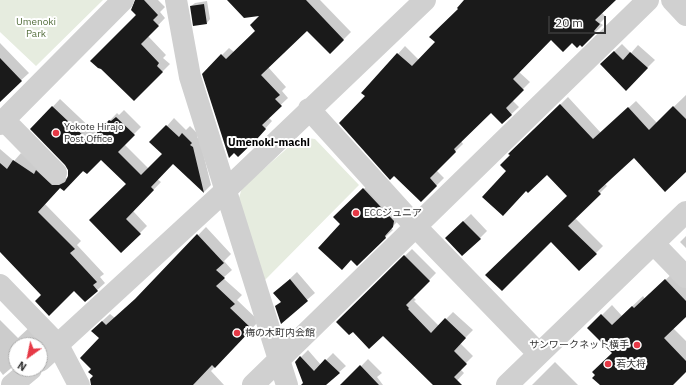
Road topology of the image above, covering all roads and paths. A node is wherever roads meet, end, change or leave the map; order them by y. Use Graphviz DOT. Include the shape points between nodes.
graph roads {
  1 [pos="123,0"];
  2 [pos="176,0"];
  3 [pos="425,0"];
  4 [pos="648,0"];
  5 [pos="672,0"];
  6 [pos="686,15"];
  7 [pos="309,109"];
  8 [pos="3,118"];
  9 [pos="56,173"];
  10 [pos="226,190"];
  11 [pos="686,212"];
  12 [pos="416,227"];
  13 [pos="654,244"];
  14 [pos="686,277"];
  15 [pos="0,285"];
  16 [pos="58,345"];
  17 [pos="538,353"];
  18 [pos="48,354"];
  19 [pos="279,361"];
  20 [pos="22,377"];
  21 [pos="12,385"];
  22 [pos="79,385"];
  23 [pos="253,385"];
  24 [pos="287,385"];
  25 [pos="506,385"];
  1 -- 8 [label="street"];
  2 -- 10 [label="street" via="190,77"];
  3 -- 7 [label="street"];
  4 -- 12 [label="street"];
  5 -- 6 [label="street"];
  7 -- 10 [label="street"];
  7 -- 12 [label="street"];
  8 -- 9 [label="street"];
  10 -- 16 [label="street"];
  10 -- 19 [label="street"];
  11 -- 13 [label="street"];
  12 -- 17 [label="street"];
  12 -- 19 [label="street"];
  13 -- 14 [label="street"];
  13 -- 17 [label="street"];
  15 -- 16 [label="street"];
  16 -- 18 [label="street"];
  16 -- 22 [label="street"];
  17 -- 25 [label="street"];
  19 -- 23 [label="street"];
  19 -- 24 [label="street"];
  20 -- 21 [label="street"];
}
